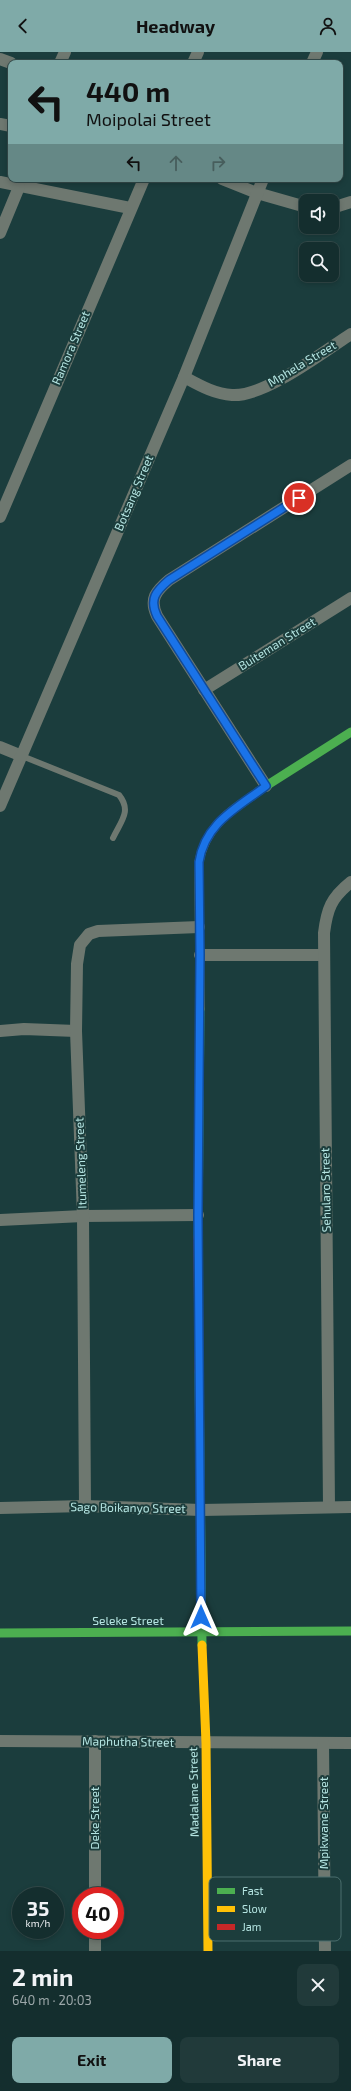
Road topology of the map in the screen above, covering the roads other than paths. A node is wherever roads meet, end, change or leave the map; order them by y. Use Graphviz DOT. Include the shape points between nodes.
graph roads {
  1 [pos="0,182"];
  2 [pos="143,182"];
  3 [pos="230,182"];
  4 [pos="262,182"];
  5 [pos="19,186"];
  6 [pos="257,193"];
  7 [pos="351,202"];
  8 [pos="299,205"];
  9 [pos="339,206"];
  10 [pos="130,208"];
  11 [pos="0,232"];
  12 [pos="351,334"];
  13 [pos="184,376"];
  14 [pos="351,465"];
  15 [pos="0,517"];
  16 [pos="351,598"];
  17 [pos="204,690"];
  18 [pos="351,732"];
  19 [pos="0,747"];
  20 [pos="22,756"];
  21 [pos="266,786"];
  22 [pos="0,806"];
  23 [pos="113,838"];
  24 [pos="351,882"];
  25 [pos="199,927"];
  26 [pos="200,955"];
  27 [pos="324,955"];
  28 [pos="0,1031"];
  29 [pos="76,1031"];
  30 [pos="198,1215"];
  31 [pos="83,1216"];
  32 [pos="0,1220"];
  33 [pos="85,1506"];
  34 [pos="329,1507"];
  35 [pos="351,1507"];
  36 [pos="0,1508"];
  37 [pos="201,1510"];
  38 [pos="351,1631"];
  39 [pos="0,1633"];
  40 [pos="201,1633"];
  41 [pos="0,1741"];
  42 [pos="95,1741"];
  43 [pos="206,1743"];
  44 [pos="323,1743"];
  45 [pos="351,1743"];
  46 [pos="324,1877"];
  47 [pos="95,1887"];
  48 [pos="95,1939"];
  49 [pos="324,1941"];
  50 [pos="95,1951"];
  51 [pos="208,1951"];
  52 [pos="324,1951"];
  1 -- 5 [label="street"];
  2 -- 10 [label="street, Ramora Street"];
  3 -- 6 [label="street"];
  4 -- 6 [label="street, Botsang Street"];
  5 -- 10 [label="street"];
  5 -- 11 [label="street"];
  6 -- 8 [label="street"];
  6 -- 13 [label="street, Botsang Street"];
  7 -- 9 [label="street"];
  10 -- 15 [label="street, Ramora Street"];
  12 -- 13 [label="street, Mphela Street" via="295,371 247,394 232,395 209,390"];
  13 -- 20 [label="street, Botsang Street"];
  14 -- 17 [label="street" via="169,580 154,594 157,616"];
  16 -- 17 [label="street, Buiteman Street"];
  17 -- 21 [label="street"];
  18 -- 21 [label="street, Madalane Street"];
  19 -- 20 [label="street"];
  20 -- 22 [label="street, Botsang Street"];
  20 -- 23 [label="lane" via="119,795 125,803 126,811"];
  21 -- 25 [label="street, Madalane Street" via="221,819 206,838 199,862"];
  24 -- 27 [label="street, Sehularo Street" via="342,889 330,906 324,934"];
  25 -- 26 [label="street, Madalane Street"];
  25 -- 29 [label="street, Itumeleng Street" via="110,930 89,934 78,952"];
  26 -- 27 [label="street"];
  26 -- 30 [label="street, Madalane Street"];
  27 -- 34 [label="street, Sehularo Street"];
  28 -- 29 [label="street"];
  29 -- 31 [label="street, Itumeleng Street"];
  30 -- 31 [label="street"];
  30 -- 37 [label="street, Madalane Street"];
  31 -- 32 [label="street"];
  31 -- 33 [label="street, Itumeleng Street"];
  33 -- 36 [label="street, Sago Boikanyo Street"];
  33 -- 37 [label="street, Sago Boikanyo Street"];
  34 -- 35 [label="street, Sago Boikanyo Street"];
  34 -- 37 [label="street, Sago Boikanyo Street"];
  37 -- 40 [label="street, Madalane Street"];
  38 -- 40 [label="street, Seleke Street"];
  39 -- 40 [label="street, Seleke Street"];
  40 -- 43 [label="street, Madalane Street"];
  41 -- 42 [label="street, Maphutha Street"];
  42 -- 43 [label="street, Maphutha Street"];
  42 -- 47 [label="street, Deke Street"];
  43 -- 44 [label="street, Maphutha Street"];
  43 -- 51 [label="street, Madalane Street"];
  44 -- 45 [label="street, Maphutha Street"];
  44 -- 46 [label="street, Mpikwane Street"];
  48 -- 50 [label="street"];
  49 -- 52 [label="street, Mpikwane Street"];
}
